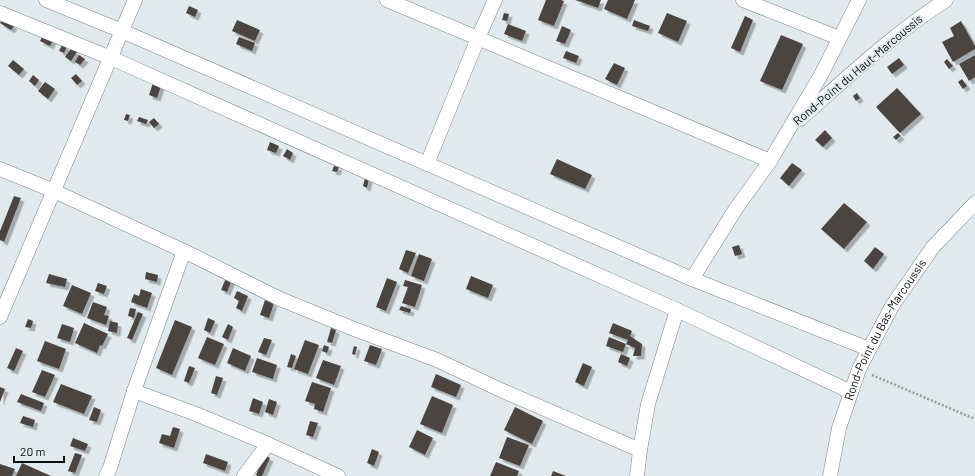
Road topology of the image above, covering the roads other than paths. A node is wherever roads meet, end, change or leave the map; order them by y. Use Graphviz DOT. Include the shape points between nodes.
graph roads {
  1 [pos="46,0"];
  2 [pos="135,0"];
  3 [pos="387,0"];
  4 [pos="494,0"];
  5 [pos="743,0"];
  6 [pos="859,0"];
  7 [pos="946,0"];
  8 [pos="0,13"];
  9 [pos="122,31"];
  10 [pos="478,38"];
  11 [pos="840,38"];
  12 [pos="110,58"];
  13 [pos="790,127"];
  14 [pos="770,161"];
  15 [pos="427,164"];
  16 [pos="0,169"];
  17 [pos="54,191"];
  18 [pos="975,203"];
  19 [pos="184,251"];
  20 [pos="692,279"];
  21 [pos="677,310"];
  22 [pos="0,317"];
  23 [pos="870,349"];
  24 [pos="134,391"];
  25 [pos="851,392"];
  26 [pos="268,444"];
  27 [pos="640,450"];
  28 [pos="106,476"];
  29 [pos="244,476"];
  30 [pos="338,476"];
  31 [pos="636,476"];
  32 [pos="830,476"];
  1 -- 9 [label="street"];
  2 -- 9 [label="street"];
  3 -- 10 [label="street"];
  4 -- 10 [label="street"];
  5 -- 11 [label="street"];
  6 -- 11 [label="street"];
  7 -- 13 [label="street, Rond-Point du Haut-Marcoussis" via="891,40"];
  8 -- 12 [label="street"];
  9 -- 12 [label="street"];
  9 -- 15 [label="street"];
  10 -- 14 [label="street"];
  10 -- 15 [label="street"];
  11 -- 13 [label="street"];
  12 -- 17 [label="street"];
  12 -- 21 [label="street"];
  13 -- 14 [label="street"];
  14 -- 20 [label="street" via="735,210"];
  15 -- 20 [label="street"];
  16 -- 17 [label="street"];
  17 -- 19 [label="street"];
  17 -- 22 [label="street"];
  18 -- 23 [label="street, Rond-Point du Bas-Marcoussis" via="933,247 892,306"];
  19 -- 24 [label="street"];
  19 -- 27 [label="street" via="280,299 437,360"];
  20 -- 23 [label="street"];
  21 -- 25 [label="street"];
  21 -- 27 [label="street" via="648,404"];
  23 -- 25 [label="street, Rond-Point du Bas-Marcoussis"];
  24 -- 26 [label="street"];
  24 -- 28 [label="street"];
  25 -- 32 [label="street, Rond-Point du Bas-Marcoussis" via="839,428"];
  26 -- 29 [label="street"];
  26 -- 30 [label="street"];
  27 -- 31 [label="street"];
}
